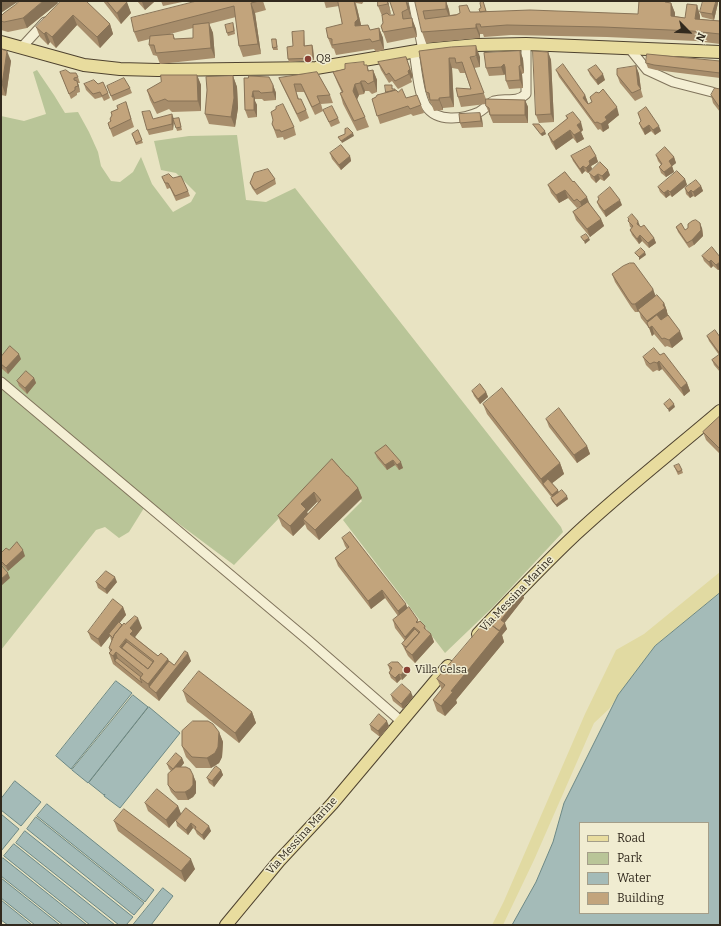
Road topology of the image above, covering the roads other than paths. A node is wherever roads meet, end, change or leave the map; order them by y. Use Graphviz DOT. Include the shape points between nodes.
graph roads {
  1 [pos="413,1"];
  2 [pos="54,13"];
  3 [pos="1,42"];
  4 [pos="526,44"];
  5 [pos="22,47"];
  6 [pos="630,49"];
  7 [pos="419,51"];
  8 [pos="720,52"];
  9 [pos="712,92"];
  10 [pos="1,382"];
  11 [pos="720,412"];
  12 [pos="472,640"];
  13 [pos="457,656"];
  14 [pos="402,722"];
  15 [pos="226,925"];
  1 -- 7 [label="street"];
  2 -- 5 [label="street"];
  3 -- 5 [label="main road"];
  4 -- 6 [label="main road"];
  4 -- 7 [label="main road" via="476,45"];
  4 -- 7 [label="street" via="526,94 517,100 493,101 480,112 454,119 438,115 426,106 421,93"];
  5 -- 7 [label="main road" via="84,65 158,70 316,68"];
  6 -- 8 [label="main road"];
  6 -- 9 [label="street" via="646,70 673,82"];
  10 -- 14 [label="street"];
  11 -- 12 [label="main road, Via Messina Marine" via="696,426 576,534"];
  13 -- 14 [label="main road, Via Messina Marine"];
  14 -- 15 [label="main road, Via Messina Marine"];
}
